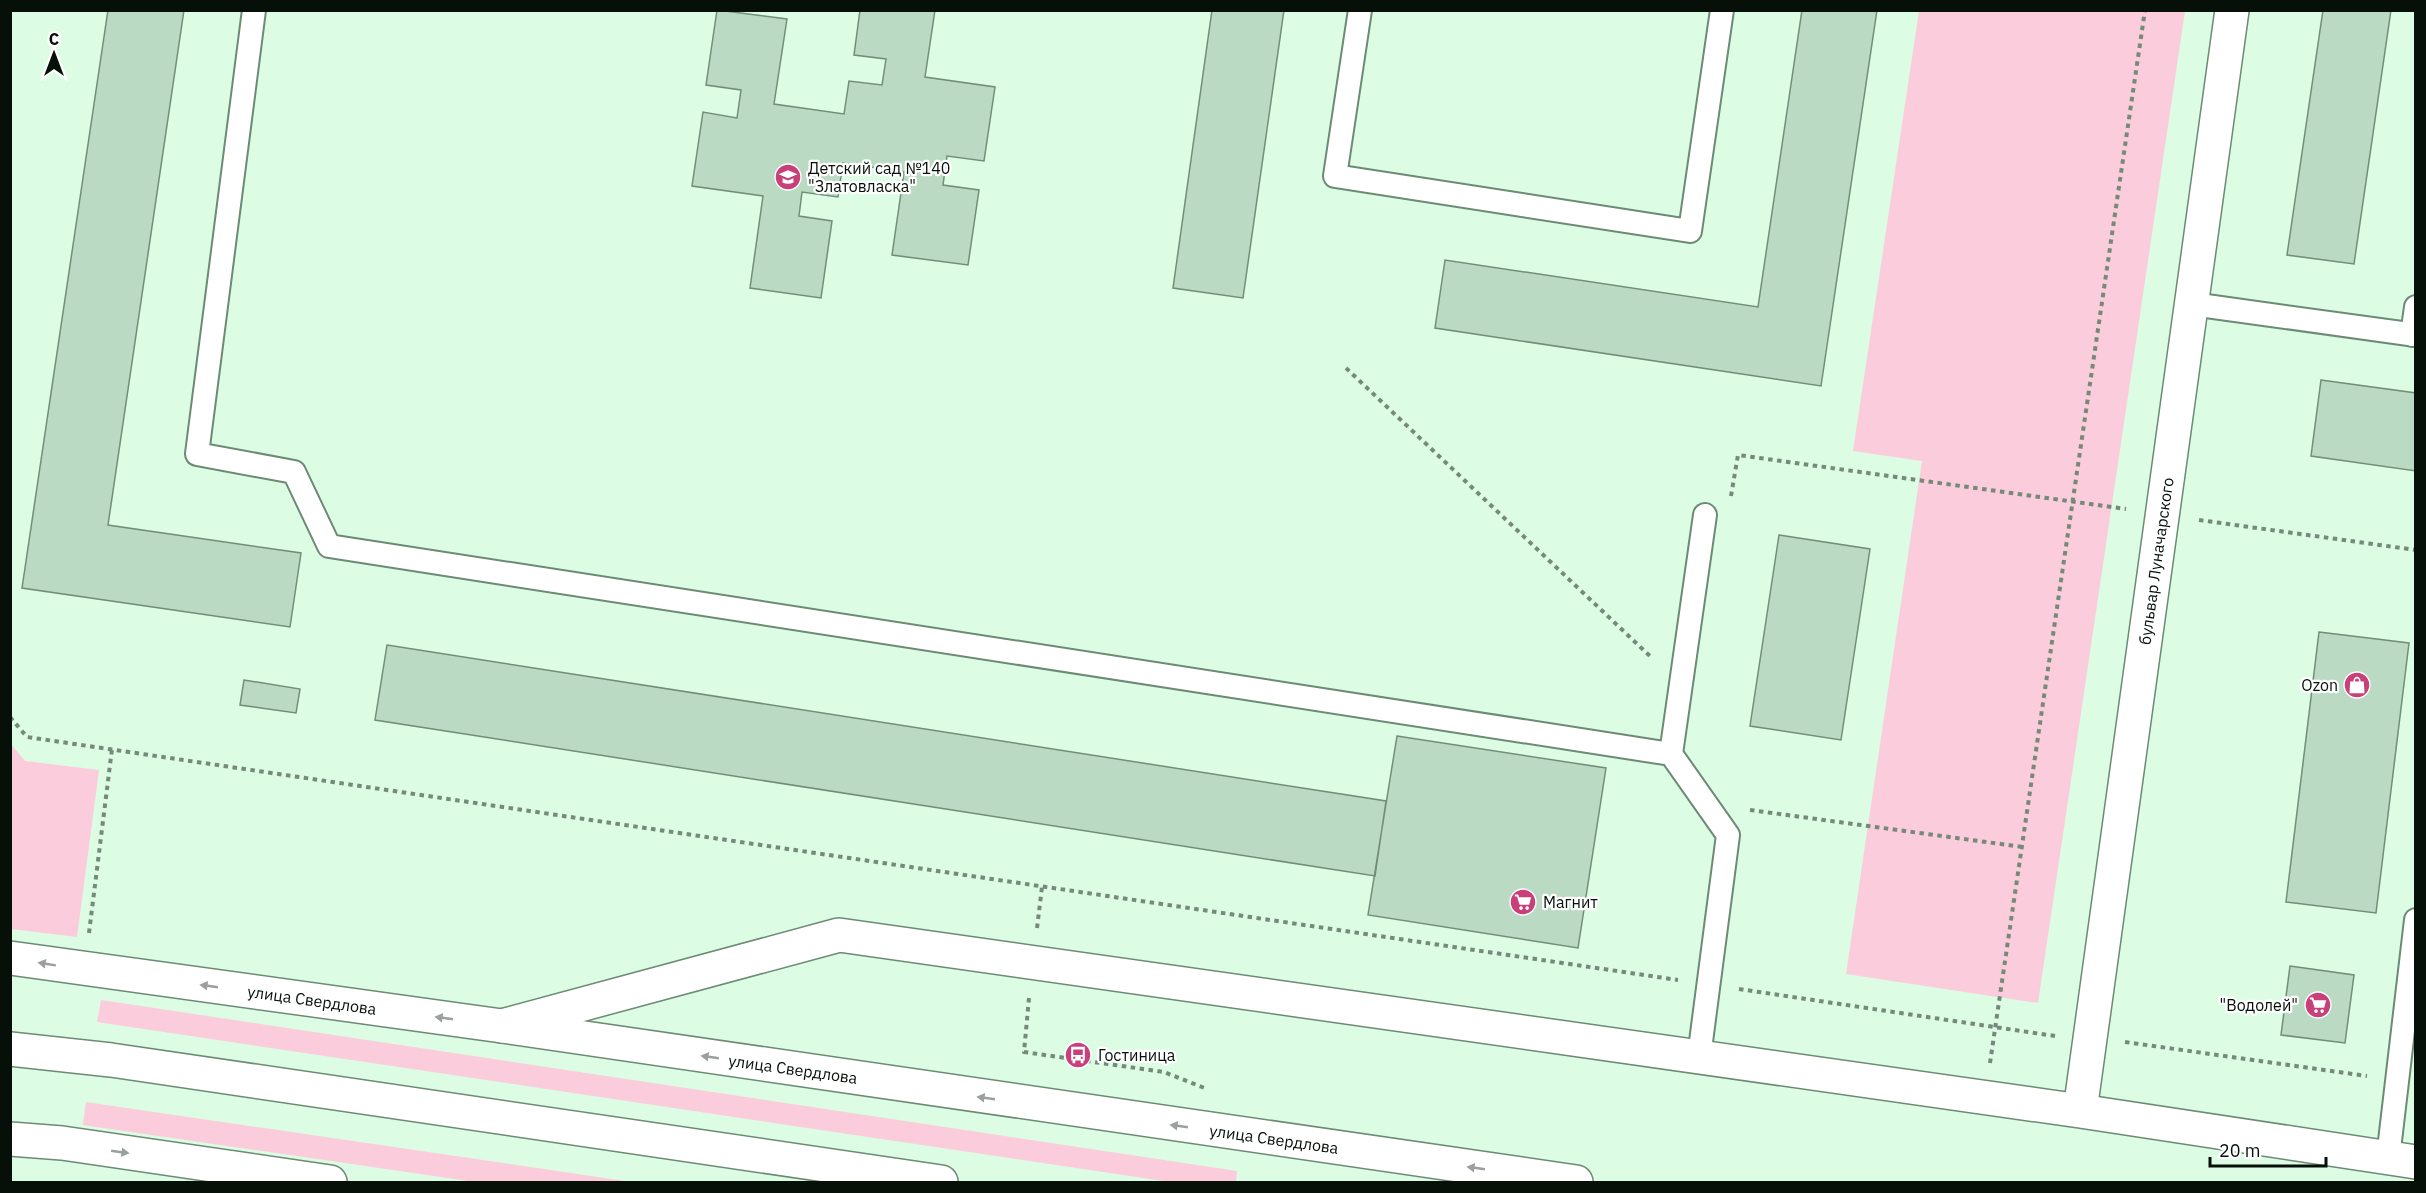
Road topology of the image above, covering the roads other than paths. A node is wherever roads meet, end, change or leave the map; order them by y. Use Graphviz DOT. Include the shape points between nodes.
graph roads {
  1 [pos="254,10"];
  2 [pos="1360,10"];
  3 [pos="1722,10"];
  4 [pos="2232,10"];
  5 [pos="2192,304"];
  6 [pos="2415,307"];
  7 [pos="2414,335"];
  8 [pos="1706,515"];
  9 [pos="1671,754"];
  10 [pos="2415,920"];
  11 [pos="10,958"];
  12 [pos="502,1026"];
  13 [pos="10,1034"];
  14 [pos="10,1044"];
  15 [pos="10,1049"];
  16 [pos="73,1055"];
  17 [pos="1699,1057"];
  18 [pos="2080,1111"];
  19 [pos="10,1139"];
  20 [pos="2402,1160"];
  21 [pos="196,1173"];
  22 [pos="314,1181"];
  23 [pos="941,1182"];
  24 [pos="1576,1182"];
  1 -- 9 [label="lane" via="197,454 294,472 329,546"];
  2 -- 3 [label="lane" via="1335,176 1690,231"];
  4 -- 5 [label="street, бульвар Луначарского"];
  5 -- 7 [label="lane"];
  5 -- 18 [label="street, бульвар Луначарского"];
  6 -- 7 [label="lane"];
  8 -- 9 [label="lane"];
  9 -- 17 [label="lane" via="1728,835"];
  10 -- 20 [label="lane" via="2397,1080"];
  12 -- 11 [label="street, улица Свердлова, one-way"];
  12 -- 17 [label="street" via="839,935"];
  24 -- 12 [label="street, улица Свердлова, one-way"];
  13 -- 16 [label="street"];
  14 -- 16 [label="lane"];
  15 -- 16 [label="street"];
  16 -- 23 [label="street"];
  17 -- 18 [label="street"];
  18 -- 20 [label="street"];
  19 -- 21 [label="street, one-way" via="62,1143"];
  21 -- 22 [label="street"];
}
